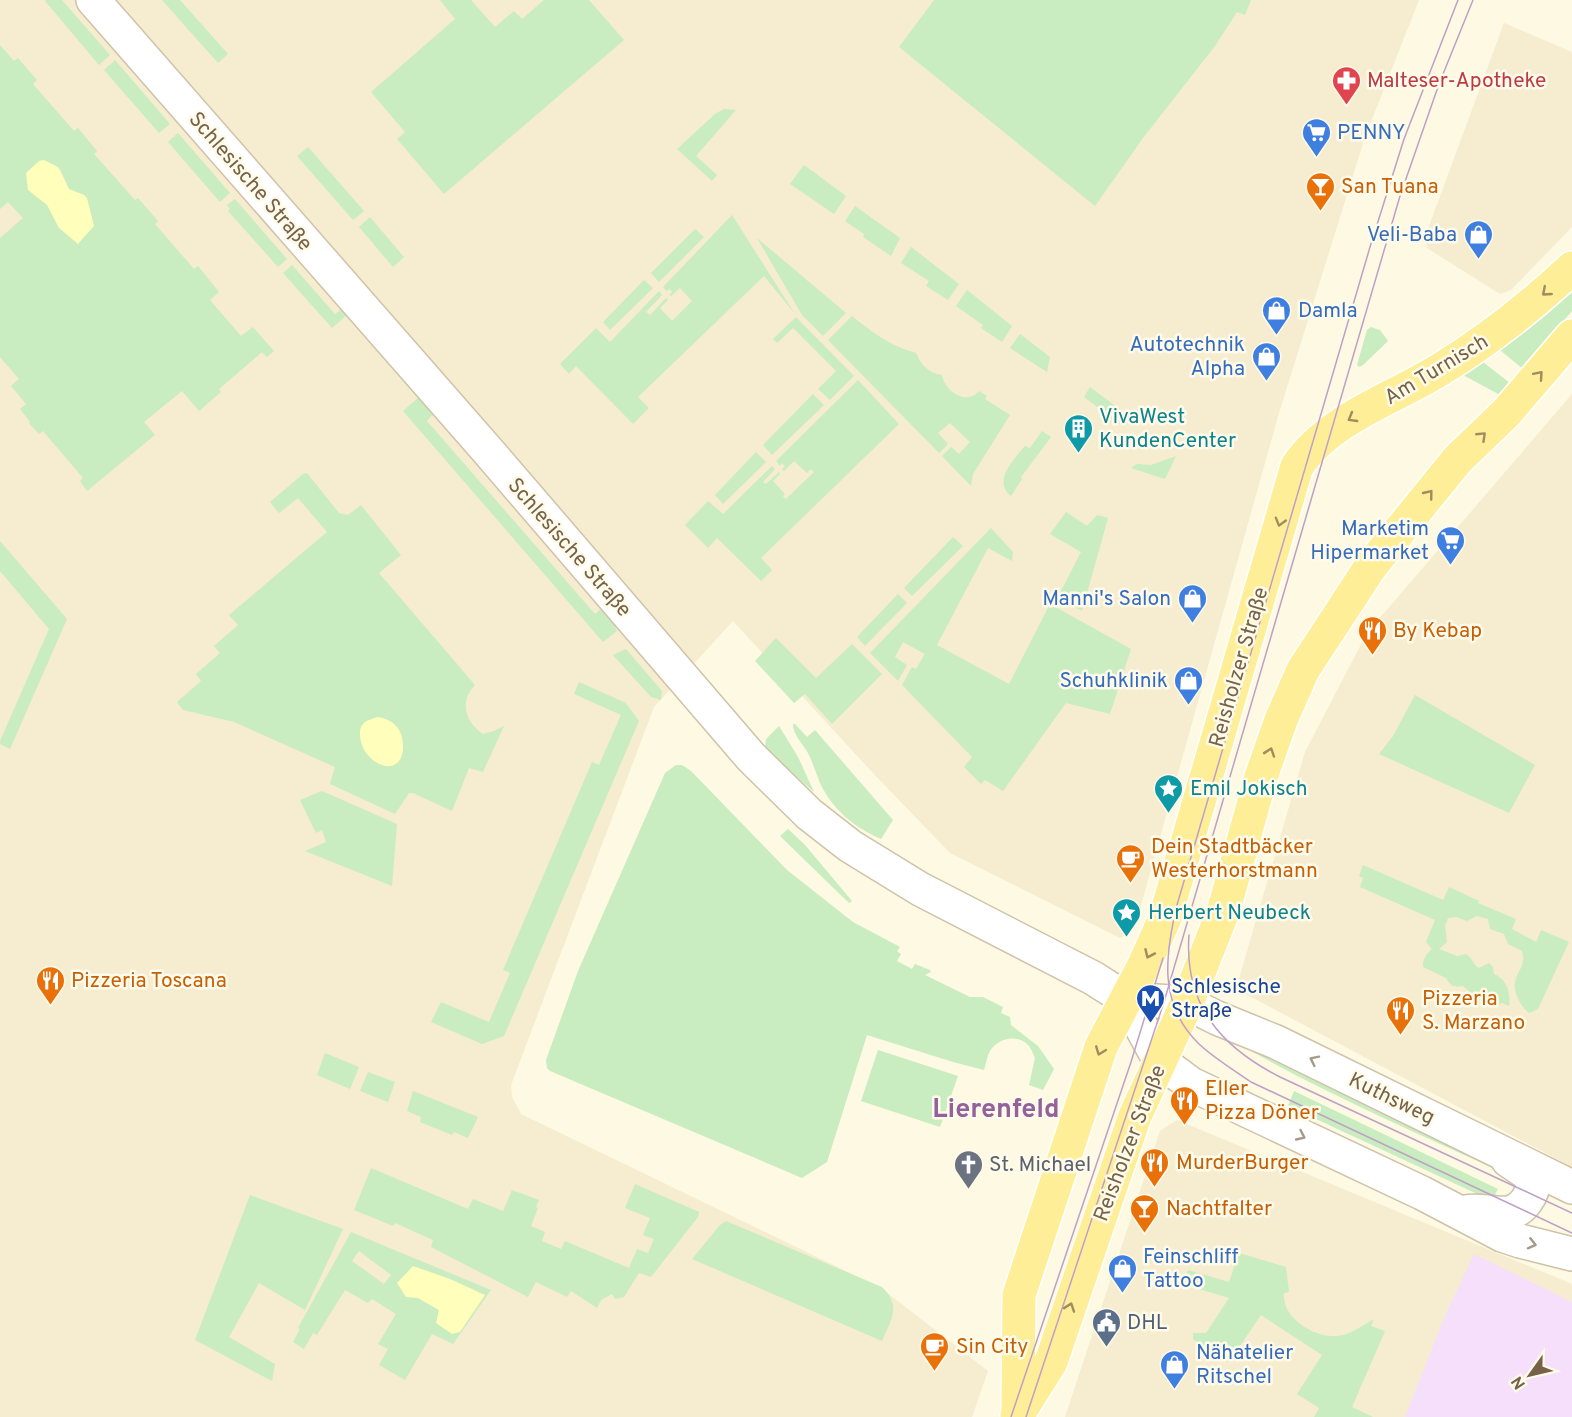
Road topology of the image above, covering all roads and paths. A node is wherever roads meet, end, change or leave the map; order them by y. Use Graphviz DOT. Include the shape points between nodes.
graph roads {
  1 [pos="93,0"];
  2 [pos="1572,268"];
  3 [pos="1572,336"];
  4 [pos="1297,466"];
  5 [pos="1126,999"];
  6 [pos="1187,1003"];
  7 [pos="1160,1060"];
  8 [pos="1497,1149"];
  9 [pos="1572,1187"];
  10 [pos="1458,1213"];
  11 [pos="1572,1254"];
  12 [pos="1018,1404"];
  1 -- 5 [label="street, Schlesische Straße" via="751,757 809,814 850,846 920,889"];
  2 -- 4 [label="main road, Am Turnisch, one-way" via="1497,333 1344,423 1312,447"];
  6 -- 3 [label="main road, Reisholzer Straße, one-way" via="1224,909 1261,777 1303,670 1371,566 1458,459 1506,413"];
  4 -- 5 [label="main road, Reisholzer Straße, one-way" via="1165,918"];
  5 -- 6 [label="street, Kuthsweg"];
  5 -- 7 [label="street"];
  5 -- 12 [label="main road, Reisholzer Straße, one-way" via="1101,1047 1018,1295"];
  6 -- 7 [label="main road, Reisholzer Straße"];
  8 -- 6 [label="street, Kuthsweg, one-way"];
  7 -- 10 [label="street, one-way" via="1191,1084"];
  12 -- 7 [label="main road, Reisholzer Straße, one-way" via="1051,1362 1135,1116"];
  8 -- 9 [label="street, Kuthsweg"];
  8 -- 10 [label="street, Kuthsweg" via="1533,1177 1529,1198 1507,1214 1476,1209"];
  10 -- 11 [label="street, one-way" via="1520,1241"];
}
